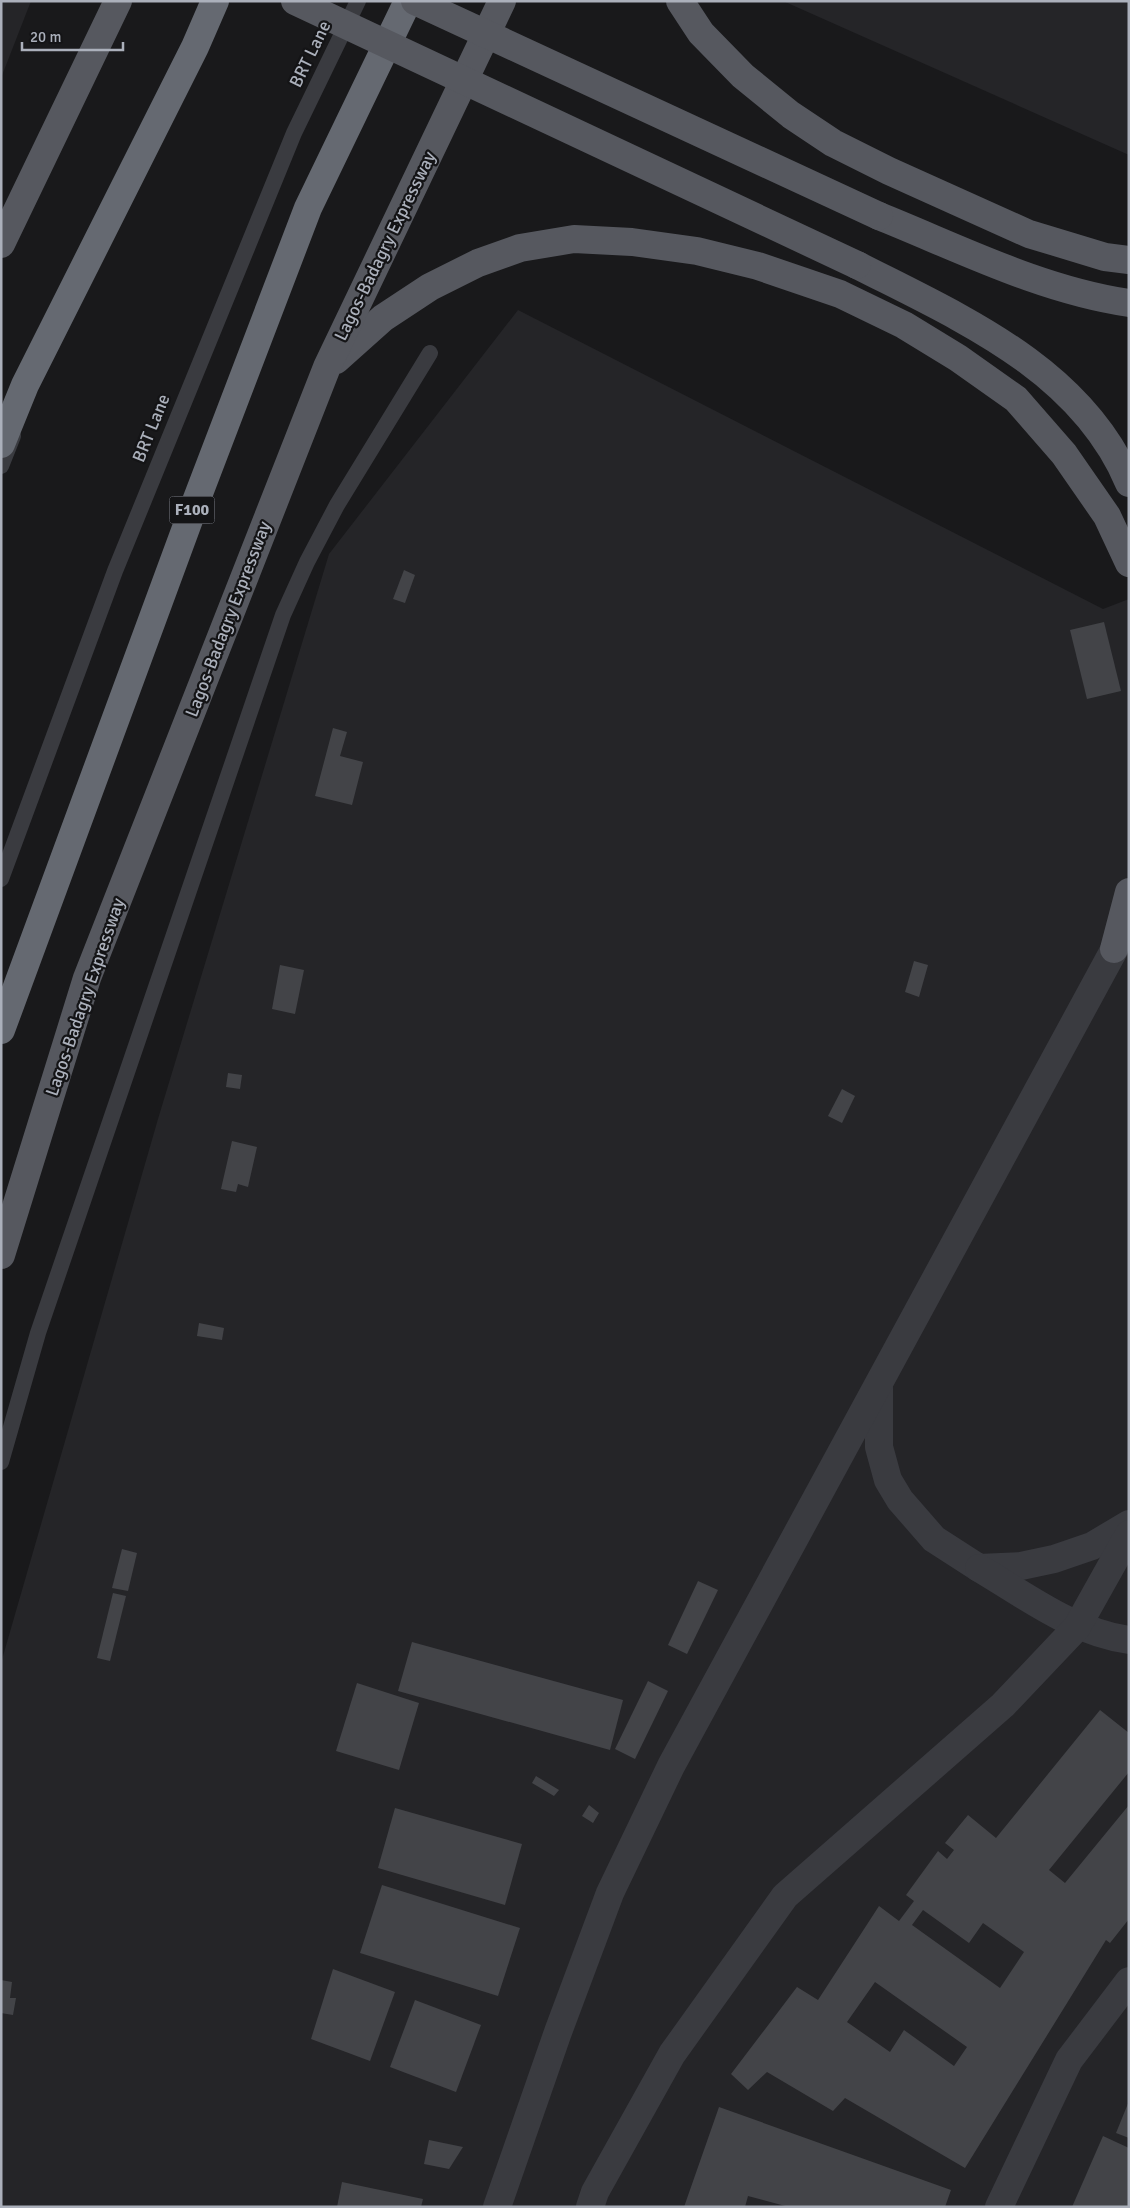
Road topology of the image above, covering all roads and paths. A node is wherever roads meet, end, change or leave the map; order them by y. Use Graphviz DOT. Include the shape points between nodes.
graph roads {
  1 [pos="118,1"];
  2 [pos="215,1"];
  3 [pos="227,1"];
  4 [pos="295,1"];
  5 [pos="358,1"];
  6 [pos="408,1"];
  7 [pos="415,1"];
  8 [pos="502,1"];
  9 [pos="680,1"];
  10 [pos="1,244"];
  11 [pos="1129,260"];
  12 [pos="1129,303"];
  13 [pos="430,353"];
  14 [pos="328,367"];
  15 [pos="1,444"];
  16 [pos="1,466"];
  17 [pos="1129,483"];
  18 [pos="1129,563"];
  19 [pos="1,878"];
  20 [pos="1129,892"];
  21 [pos="1129,922"];
  22 [pos="1114,949"];
  23 [pos="1,1030"];
  24 [pos="1,1255"];
  25 [pos="879,1386"];
  26 [pos="1,1462"];
  27 [pos="1129,1524"];
  28 [pos="1129,1534"];
  29 [pos="979,1568"];
  30 [pos="1077,1627"];
  31 [pos="1129,1640"];
  32 [pos="1129,1981"];
  33 [pos="497,2207"];
  34 [pos="590,2207"];
  35 [pos="999,2207"];
  1 -- 10 [label="main road"];
  2 -- 15 [label="highway" via="25,385"];
  3 -- 16 [label="lane" via="27,398"];
  4 -- 17 [label="main road, bridge" via="857,265 974,325 1037,366 1087,414 1122,466"];
  5 -- 19 [label="lane, BRT Lane" via="294,133 115,571"];
  6 -- 23 [label="highway, F100" via="308,208"];
  7 -- 12 [label="main road, bridge" via="879,216 1029,278 1097,298"];
  8 -- 14 [label="main road, Lagos-Badagry Expressway"];
  9 -- 11 [label="main road" via="700,33 743,76 791,115 833,143 1029,234 1105,257"];
  13 -- 26 [label="lane" via="337,505 283,615 38,1333"];
  14 -- 18 [label="main road" via="383,318 430,287 478,263 520,248 574,239 632,242 758,266 840,294 904,325 1016,398 1064,454 1107,516"];
  14 -- 24 [label="main road, Lagos-Badagry Expressway" via="87,978"];
  20 -- 22 [label="main road"];
  21 -- 22 [label="street"];
  22 -- 25 [label="street"];
  25 -- 29 [label="street" via="879,1447 888,1480 900,1500 934,1539"];
  25 -- 33 [label="street" via="672,1766 610,1893"];
  27 -- 29 [label="street" via="1092,1546 1054,1559 1021,1566"];
  28 -- 30 [label="street"];
  29 -- 30 [label="street"];
  30 -- 31 [label="street"];
  30 -- 34 [label="street" via="1003,1704 785,1896 672,2054"];
  32 -- 35 [label="street" via="1069,2060"];
}
